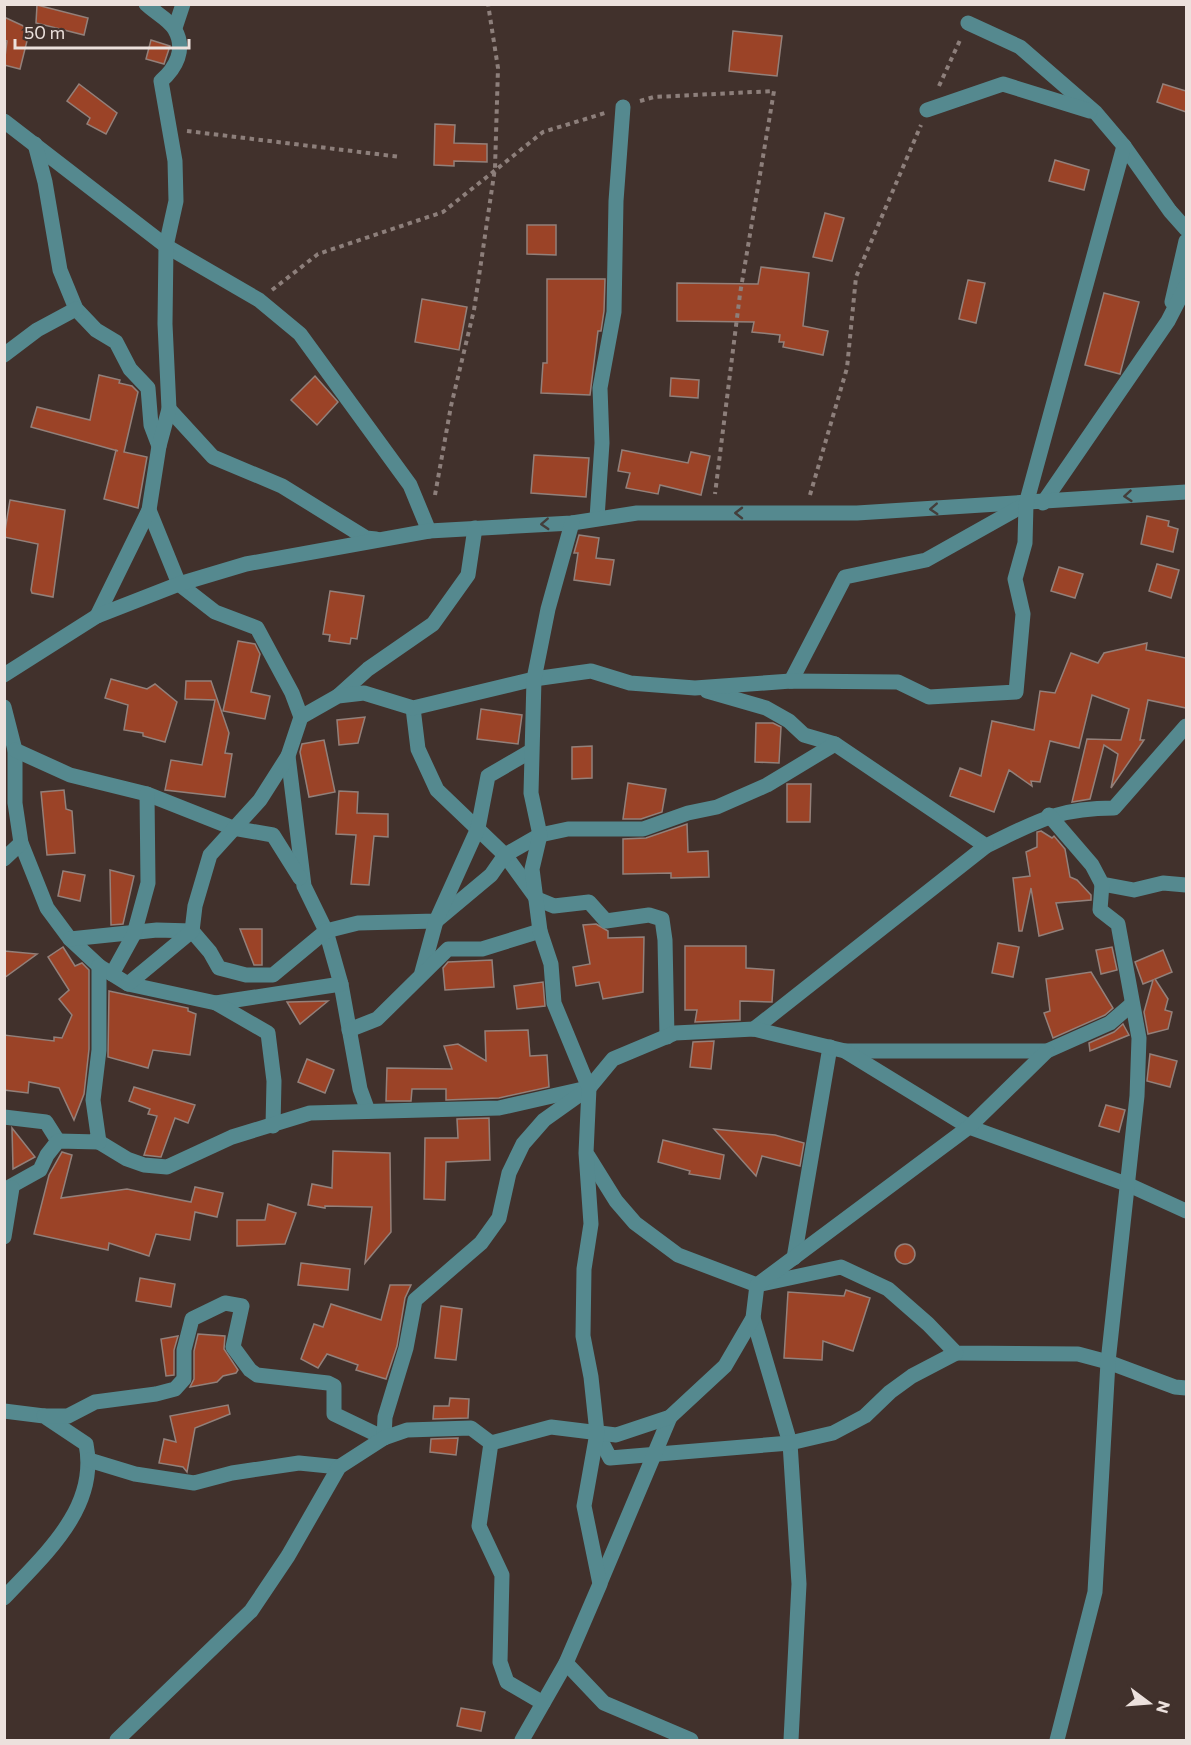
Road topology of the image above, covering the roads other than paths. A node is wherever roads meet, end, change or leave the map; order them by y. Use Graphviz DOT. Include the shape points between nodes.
graph roads {
  1 [pos="146,4"];
  2 [pos="183,4"];
  3 [pos="968,23"];
  4 [pos="175,28"];
  5 [pos="623,107"];
  6 [pos="927,110"];
  7 [pos="1096,113"];
  8 [pos="4,121"];
  9 [pos="35,144"];
  10 [pos="1124,146"];
  11 [pos="1186,229"];
  12 [pos="1186,241"];
  13 [pos="166,246"];
  14 [pos="1186,286"];
  15 [pos="76,309"];
  16 [pos="1168,321"];
  17 [pos="4,355"];
  18 [pos="170,410"];
  19 [pos="159,446"];
  20 [pos="1186,495"];
  21 [pos="1043,503"];
  22 [pos="1026,504"];
  23 [pos="149,510"];
  24 [pos="597,518"];
  25 [pos="573,523"];
  26 [pos="475,528"];
  27 [pos="429,531"];
  28 [pos="387,539"];
  29 [pos="178,584"];
  30 [pos="97,616"];
  31 [pos="4,675"];
  32 [pos="534,679"];
  33 [pos="791,681"];
  34 [pos="695,688"];
  35 [pos="338,696"];
  36 [pos="4,707"];
  37 [pos="413,708"];
  38 [pos="301,717"];
  39 [pos="1186,726"];
  40 [pos="835,744"];
  41 [pos="15,750"];
  42 [pos="531,751"];
  43 [pos="288,756"];
  44 [pos="147,794"];
  45 [pos="1049,815"];
  46 [pos="233,828"];
  47 [pos="478,828"];
  48 [pos="540,835"];
  49 [pos="21,843"];
  50 [pos="986,846"];
  51 [pos="506,855"];
  52 [pos="4,859"];
  53 [pos="1102,884"];
  54 [pos="1186,885"];
  55 [pos="304,886"];
  56 [pos="537,899"];
  57 [pos="436,921"];
  58 [pos="192,931"];
  59 [pos="540,931"];
  60 [pos="326,932"];
  61 [pos="134,934"];
  62 [pos="70,939"];
  63 [pos="105,970"];
  64 [pos="422,972"];
  65 [pos="128,984"];
  66 [pos="340,984"];
  67 [pos="216,1003"];
  68 [pos="1132,1004"];
  69 [pos="754,1029"];
  70 [pos="349,1030"];
  71 [pos="667,1037"];
  72 [pos="830,1047"];
  73 [pos="845,1051"];
  74 [pos="1047,1051"];
  75 [pos="589,1088"];
  76 [pos="369,1111"];
  77 [pos="4,1117"];
  78 [pos="273,1126"];
  79 [pos="969,1127"];
  80 [pos="58,1141"];
  81 [pos="99,1142"];
  82 [pos="586,1153"];
  83 [pos="1129,1185"];
  84 [pos="8,1189"];
  85 [pos="1186,1211"];
  86 [pos="4,1237"];
  87 [pos="794,1258"];
  88 [pos="757,1285"];
  89 [pos="753,1318"];
  90 [pos="956,1353"];
  91 [pos="1108,1362"];
  92 [pos="1186,1388"];
  93 [pos="4,1412"];
  94 [pos="44,1416"];
  95 [pos="670,1417"];
  96 [pos="597,1433"];
  97 [pos="384,1438"];
  98 [pos="491,1443"];
  99 [pos="790,1443"];
  100 [pos="653,1454"];
  101 [pos="89,1460"];
  102 [pos="339,1467"];
  103 [pos="600,1584"];
  104 [pos="4,1598"];
  105 [pos="566,1663"];
  106 [pos="543,1703"];
  107 [pos="117,1740"];
  108 [pos="522,1740"];
  109 [pos="691,1740"];
  110 [pos="791,1740"];
  111 [pos="1057,1740"];
  1 -- 4 [label="street"];
  2 -- 4 [label="street"];
  3 -- 7 [label="street" via="1020,47"];
  4 -- 13 [label="street" via="180,46 178,60 161,81 175,161 176,201"];
  5 -- 24 [label="street" via="614,312 600,388 602,443"];
  6 -- 7 [label="street" via="1003,84"];
  7 -- 10 [label="street"];
  8 -- 9 [label="street"];
  9 -- 13 [label="street"];
  9 -- 15 [label="street" via="60,270"];
  10 -- 11 [label="street"];
  10 -- 22 [label="street"];
  12 -- 16 [label="street"];
  13 -- 18 [label="street"];
  13 -- 27 [label="street" via="259,300 300,334 410,485"];
  14 -- 16 [label="street"];
  15 -- 17 [label="street" via="37,330"];
  15 -- 19 [label="street" via="96,330 116,342 130,369 148,388 151,425"];
  16 -- 21 [label="street"];
  18 -- 19 [label="street"];
  18 -- 28 [label="street" via="213,457 282,486 366,538"];
  19 -- 23 [label="street"];
  20 -- 21 [label="street, one-way"];
  21 -- 22 [label="street"];
  22 -- 24 [label="street, one-way" via="857,513 637,513"];
  22 -- 33 [label="street" via="926,560 845,577"];
  22 -- 33 [label="street" via="1025,543 1015,579 1023,614 1016,692 929,697 898,682"];
  23 -- 29 [label="street"];
  23 -- 30 [label="street"];
  24 -- 25 [label="street"];
  25 -- 26 [label="street, one-way"];
  25 -- 32 [label="street" via="548,609"];
  26 -- 27 [label="street"];
  26 -- 35 [label="street" via="468,575 434,624 368,669"];
  27 -- 28 [label="street"];
  28 -- 29 [label="street" via="246,564"];
  29 -- 30 [label="street"];
  29 -- 38 [label="street" via="214,612 257,628"];
  30 -- 31 [label="street"];
  32 -- 34 [label="street" via="591,671 630,683"];
  32 -- 37 [label="street"];
  32 -- 42 [label="street"];
  33 -- 34 [label="street"];
  34 -- 40 [label="street" via="766,708 804,735"];
  35 -- 37 [label="street" via="363,693"];
  35 -- 38 [label="street"];
  36 -- 41 [label="street"];
  37 -- 47 [label="street" via="418,749 437,790"];
  38 -- 43 [label="street"];
  39 -- 45 [label="street" via="1114,808 1081,808"];
  40 -- 48 [label="street" via="767,785 717,807 643,829 568,829"];
  40 -- 50 [label="street"];
  41 -- 44 [label="street" via="70,775"];
  41 -- 49 [label="street" via="15,803"];
  42 -- 47 [label="street" via="488,776"];
  42 -- 48 [label="street" via="531,793"];
  43 -- 46 [label="street" via="260,800"];
  43 -- 55 [label="street"];
  44 -- 46 [label="street"];
  44 -- 61 [label="street" via="148,883"];
  45 -- 50 [label="street"];
  45 -- 53 [label="street" via="1092,865"];
  46 -- 55 [label="street" via="273,835"];
  46 -- 58 [label="street" via="210,855"];
  47 -- 51 [label="street"];
  47 -- 57 [label="street"];
  48 -- 51 [label="street"];
  48 -- 56 [label="street" via="532,869"];
  49 -- 52 [label="street"];
  49 -- 62 [label="street" via="47,908"];
  50 -- 69 [label="street"];
  51 -- 56 [label="street"];
  51 -- 57 [label="street" via="491,875"];
  53 -- 54 [label="street" via="1134,890 1163,883"];
  53 -- 68 [label="street" via="1100,910 1118,924"];
  55 -- 60 [label="street"];
  56 -- 59 [label="street"];
  56 -- 71 [label="street" via="554,906 589,902 606,921 649,915 663,919"];
  57 -- 60 [label="street" via="358,923"];
  57 -- 64 [label="street"];
  58 -- 60 [label="street" via="219,968 246,975 273,975"];
  58 -- 61 [label="street"];
  58 -- 65 [label="street"];
  59 -- 64 [label="street" via="482,949 448,949"];
  59 -- 75 [label="street" via="551,964 554,1003"];
  60 -- 66 [label="street"];
  61 -- 62 [label="street"];
  61 -- 63 [label="street"];
  62 -- 63 [label="street"];
  63 -- 65 [label="street"];
  63 -- 81 [label="street" via="93,1100"];
  64 -- 70 [label="street" via="377,1020"];
  65 -- 67 [label="street"];
  66 -- 67 [label="street"];
  66 -- 70 [label="street"];
  67 -- 78 [label="street" via="268,1033 274,1081"];
  68 -- 74 [label="street" via="1110,1023"];
  68 -- 83 [label="street" via="1139,1038"];
  69 -- 71 [label="street"];
  69 -- 72 [label="street"];
  70 -- 76 [label="street" via="360,1089"];
  71 -- 75 [label="street" via="613,1059"];
  72 -- 73 [label="street"];
  72 -- 87 [label="street"];
  73 -- 74 [label="street"];
  73 -- 79 [label="street"];
  74 -- 79 [label="street"];
  75 -- 76 [label="street" via="499,1108"];
  75 -- 82 [label="street"];
  75 -- 97 [label="street" via="544,1120 523,1144 509,1173 499,1218 481,1243 415,1300 406,1348 385,1417"];
  76 -- 78 [label="street" via="310,1113"];
  77 -- 80 [label="street" via="46,1122"];
  78 -- 81 [label="street" via="232,1137 167,1167 127,1159"];
  79 -- 83 [label="street"];
  79 -- 87 [label="street"];
  80 -- 81 [label="street"];
  80 -- 84 [label="street" via="40,1170"];
  82 -- 88 [label="street" via="634,1223 678,1255"];
  82 -- 96 [label="street" via="591,1224 584,1269 583,1336"];
  83 -- 85 [label="street"];
  83 -- 91 [label="street"];
  84 -- 86 [label="street"];
  87 -- 88 [label="street"];
  88 -- 89 [label="street"];
  88 -- 90 [label="street" via="841,1267 888,1289"];
  89 -- 95 [label="street" via="725,1366"];
  89 -- 99 [label="street"];
  90 -- 91 [label="street" via="1078,1354"];
  90 -- 99 [label="street" via="912,1376 866,1416 833,1433"];
  91 -- 92 [label="street"];
  91 -- 111 [label="street" via="1095,1592"];
  93 -- 94 [label="street"];
  94 -- 97 [label="street" via="68,1416 95,1402 175,1389 184,1379 184,1350 192,1319 225,1303 242,1306 233,1347 250,1370 266,1378 334,1386 334,1414"];
  94 -- 101 [label="street" via="86,1444"];
  95 -- 96 [label="street" via="615,1435"];
  95 -- 100 [label="street"];
  96 -- 98 [label="street" via="551,1427"];
  96 -- 100 [label="street" via="610,1458"];
  96 -- 103 [label="street" via="584,1506"];
  97 -- 98 [label="street" via="407,1430 471,1428"];
  97 -- 102 [label="street"];
  98 -- 106 [label="street" via="479,1526 502,1575 500,1662 507,1682"];
  99 -- 100 [label="street"];
  99 -- 110 [label="street" via="799,1584"];
  100 -- 103 [label="street"];
  101 -- 102 [label="street" via="135,1474 194,1483 299,1463"];
  101 -- 104 [label="street" via="80,1505 60,1537"];
  102 -- 107 [label="street" via="251,1611"];
  103 -- 105 [label="street"];
  105 -- 106 [label="street"];
  105 -- 109 [label="street" via="604,1703"];
  106 -- 108 [label="street"];
}
